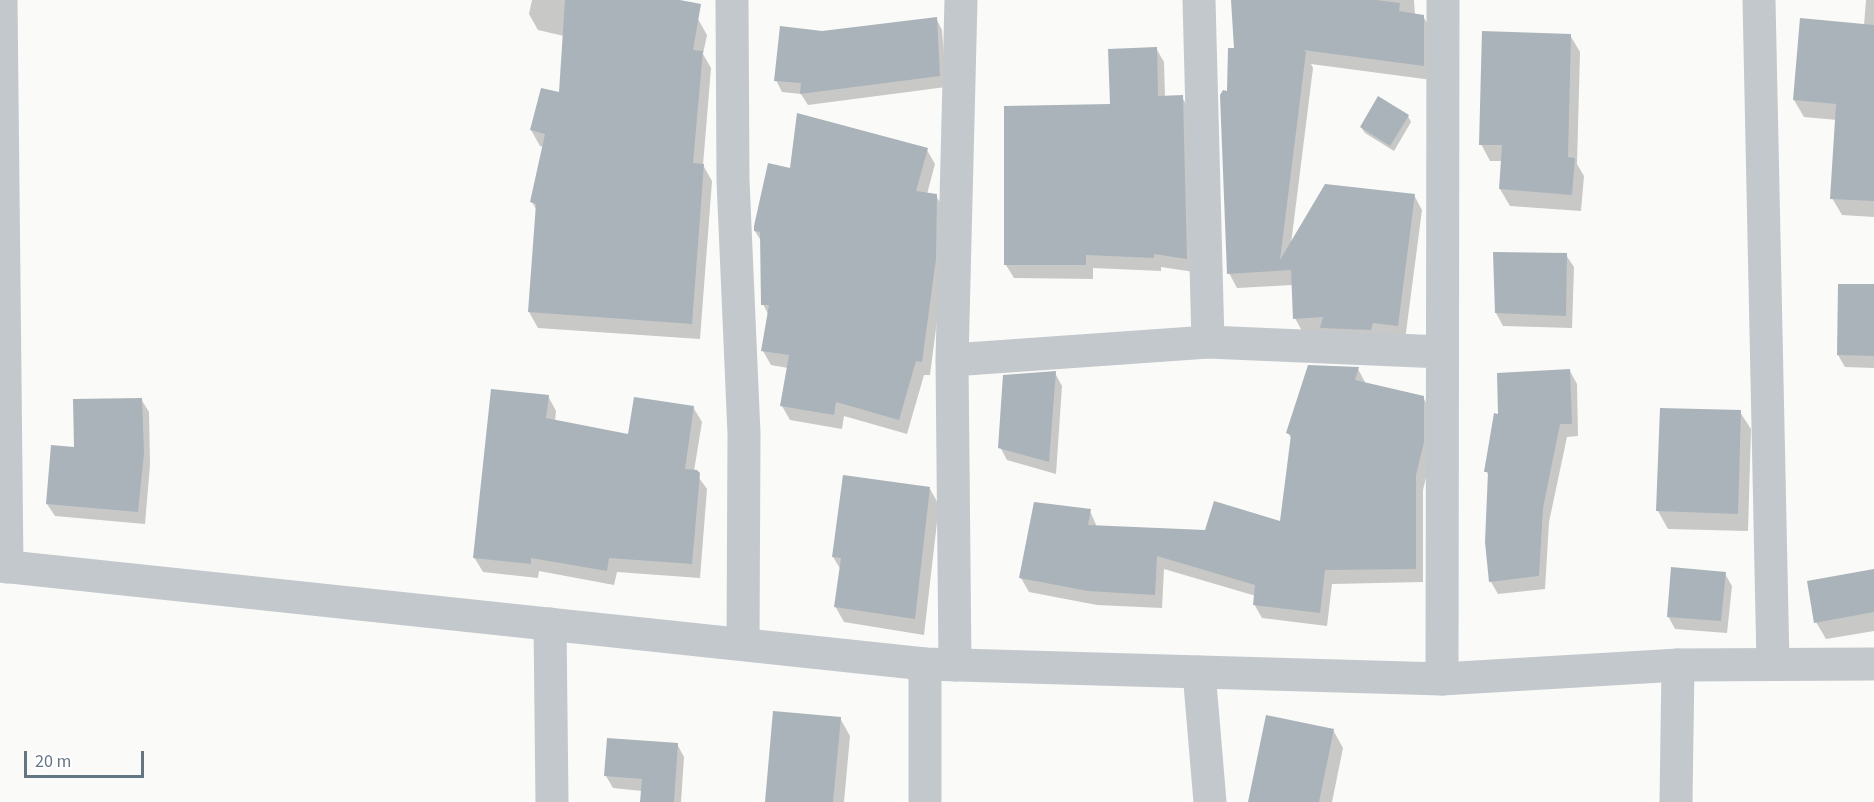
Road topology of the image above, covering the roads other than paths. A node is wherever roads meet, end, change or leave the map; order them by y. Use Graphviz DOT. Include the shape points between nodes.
graph roads {
  1 [pos="1,0"];
  2 [pos="732,0"];
  3 [pos="962,0"];
  4 [pos="1199,0"];
  5 [pos="1443,0"];
  6 [pos="1760,0"];
  7 [pos="1,136"];
  8 [pos="1208,342"];
  9 [pos="1442,352"];
  10 [pos="952,360"];
  11 [pos="4,566"];
  12 [pos="550,624"];
  13 [pos="743,644"];
  14 [pos="1773,663"];
  15 [pos="1874,664"];
  16 [pos="940,665"];
  17 [pos="1678,665"];
  18 [pos="1199,672"];
  19 [pos="1442,679"];
  20 [pos="552,802"];
  21 [pos="925,802"];
  22 [pos="1210,802"];
  23 [pos="1676,802"];
  1 -- 7 [label="street"];
  2 -- 13 [label="street" via="733,180 744,434"];
  3 -- 10 [label="street"];
  4 -- 8 [label="street"];
  5 -- 9 [label="street"];
  6 -- 14 [label="street"];
  7 -- 11 [label="street"];
  8 -- 9 [label="street"];
  8 -- 10 [label="street"];
  9 -- 19 [label="street"];
  10 -- 16 [label="street"];
  11 -- 12 [label="street"];
  12 -- 13 [label="street"];
  12 -- 20 [label="street"];
  13 -- 16 [label="street"];
  14 -- 15 [label="street"];
  14 -- 17 [label="street"];
  16 -- 18 [label="street"];
  16 -- 21 [label="street"];
  17 -- 19 [label="street"];
  17 -- 23 [label="street"];
  18 -- 19 [label="street"];
  18 -- 22 [label="street"];
}
